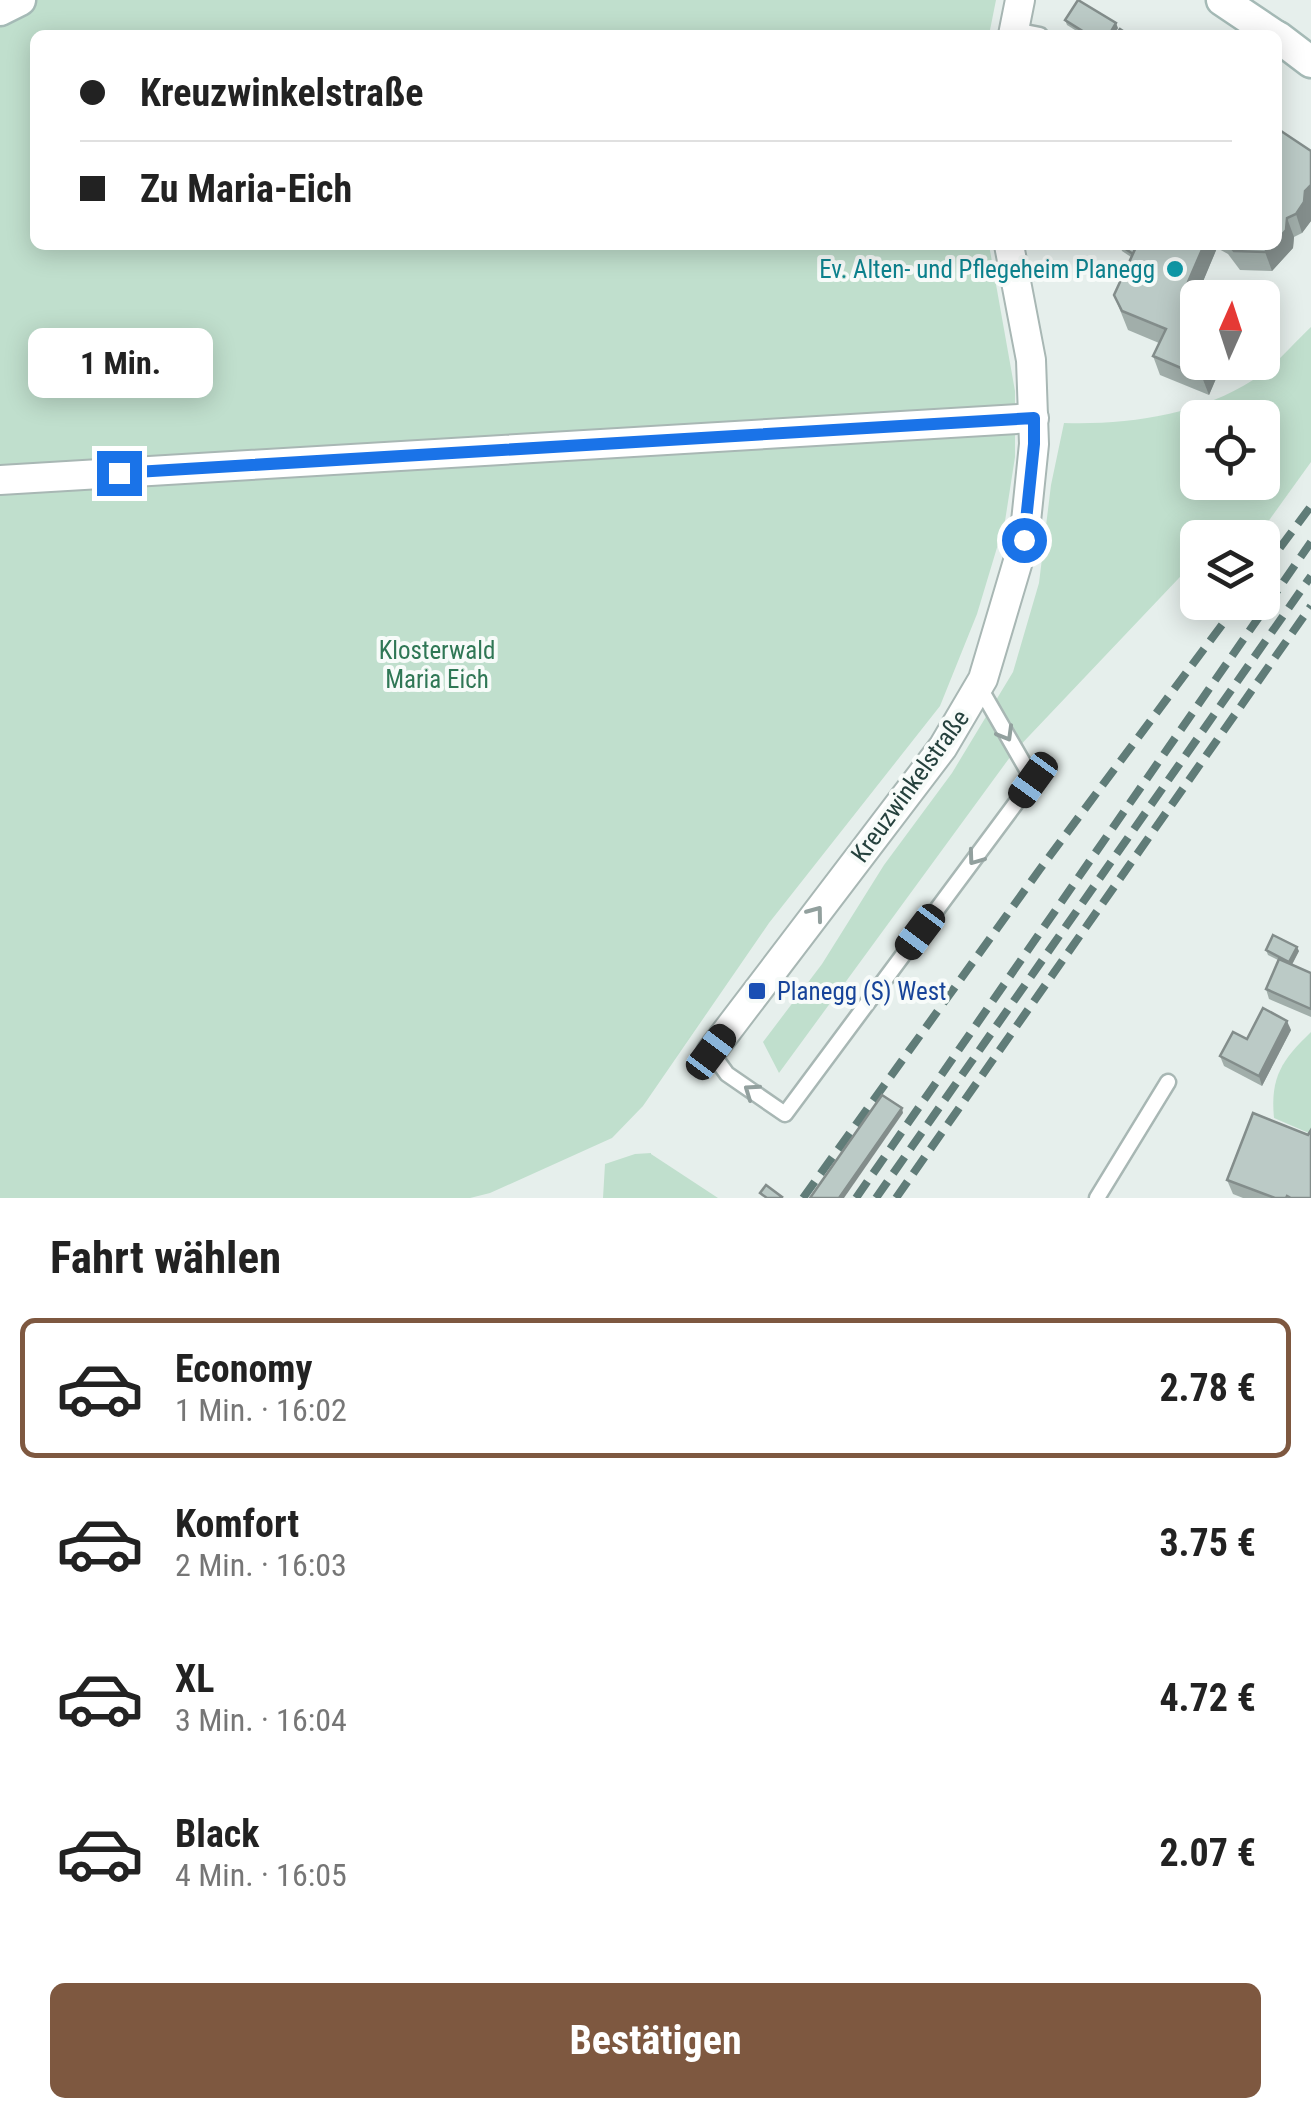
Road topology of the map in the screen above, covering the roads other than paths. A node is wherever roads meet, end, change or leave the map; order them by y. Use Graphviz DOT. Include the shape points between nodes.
graph roads {
  1 [pos="20,0"];
  2 [pos="1020,0"];
  3 [pos="1222,0"];
  4 [pos="0,10"];
  5 [pos="1022,30"];
  6 [pos="1267,30"];
  7 [pos="1282,40"];
  8 [pos="1311,62"];
  9 [pos="1010,250"];
  10 [pos="1034,418"];
  11 [pos="0,480"];
  12 [pos="980,688"];
  13 [pos="711,1052"];
  14 [pos="1168,1082"];
  15 [pos="1097,1198"];
  1 -- 4 [label="main road"];
  2 -- 5 [label="street"];
  3 -- 6 [label="main road"];
  7 -- 8 [label="main road"];
  9 -- 10 [label="street, Kreuzwinkelstraße" via="1031,360"];
  10 -- 11 [label="street"];
  10 -- 12 [label="street, Kreuzwinkelstraße" via="1024,540"];
  13 -- 12 [label="street, Kreuzwinkelstraße, one-way" via="943,747"];
  12 -- 13 [label="lane, one-way" via="1033,780 785,1114 728,1074"];
  14 -- 15 [label="lane"];
}
